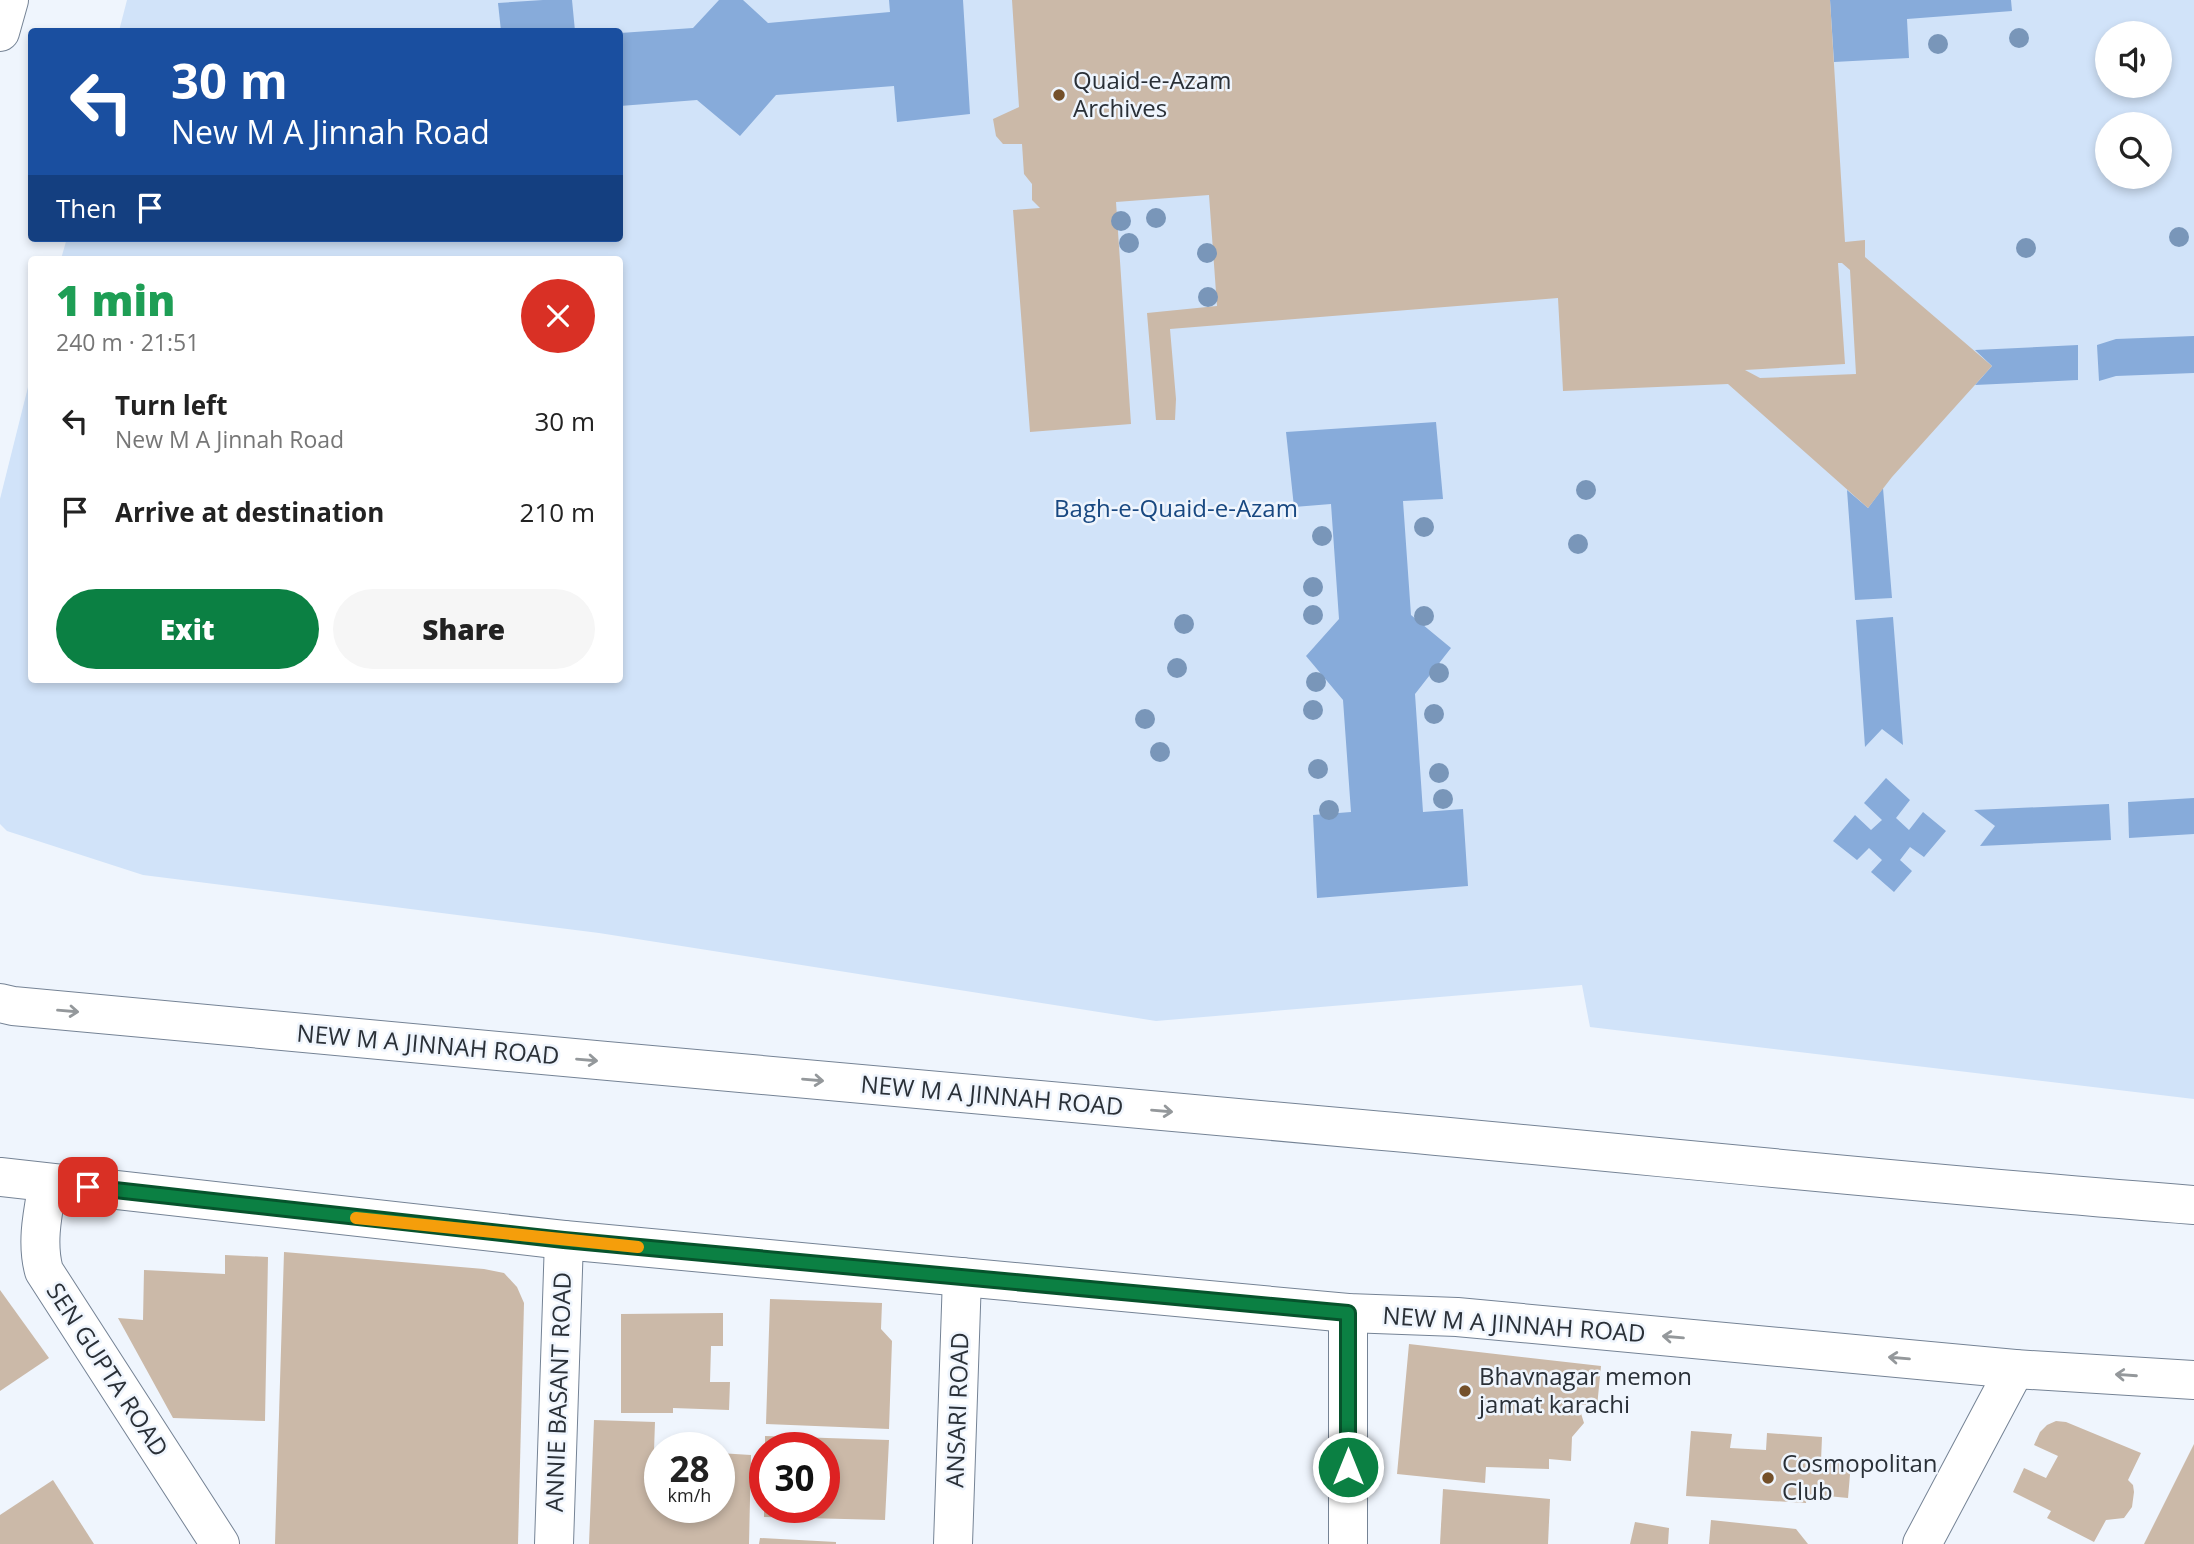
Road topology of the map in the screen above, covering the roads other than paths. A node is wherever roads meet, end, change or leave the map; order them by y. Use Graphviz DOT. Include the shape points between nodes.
graph roads {
  1 [pos="9,0"];
  2 [pos="0,32"];
  3 [pos="0,1003"];
  4 [pos="0,1177"];
  5 [pos="48,1182"];
  6 [pos="2194,1205"];
  7 [pos="564,1240"];
  8 [pos="962,1277"];
  9 [pos="1348,1313"];
  10 [pos="2015,1368"];
  11 [pos="2194,1380"];
  12 [pos="220,1544"];
  13 [pos="554,1544"];
  14 [pos="953,1544"];
  15 [pos="1348,1544"];
  16 [pos="1922,1544"];
  1 -- 2 [label="main road"];
  3 -- 6 [label="main road, NEW M A JINNAH ROAD, one-way" via="568,1059"];
  4 -- 5 [label="main road, NEW M A JINNAH ROAD"];
  5 -- 7 [label="main road, NEW M A JINNAH ROAD"];
  5 -- 12 [label="main road, SEN GUPTA ROAD" via="39,1255 44,1271"];
  7 -- 8 [label="main road, NEW M A JINNAH ROAD"];
  7 -- 13 [label="main road, ANNIE BASANT ROAD"];
  8 -- 9 [label="main road, NEW M A JINNAH ROAD"];
  8 -- 14 [label="main road, ANSARI ROAD"];
  10 -- 9 [label="main road, NEW M A JINNAH ROAD, one-way" via="1457,1317"];
  9 -- 15 [label="main road"];
  11 -- 10 [label="main road, NEW M A JINNAH ROAD, one-way"];
  10 -- 16 [label="main road"];
}
